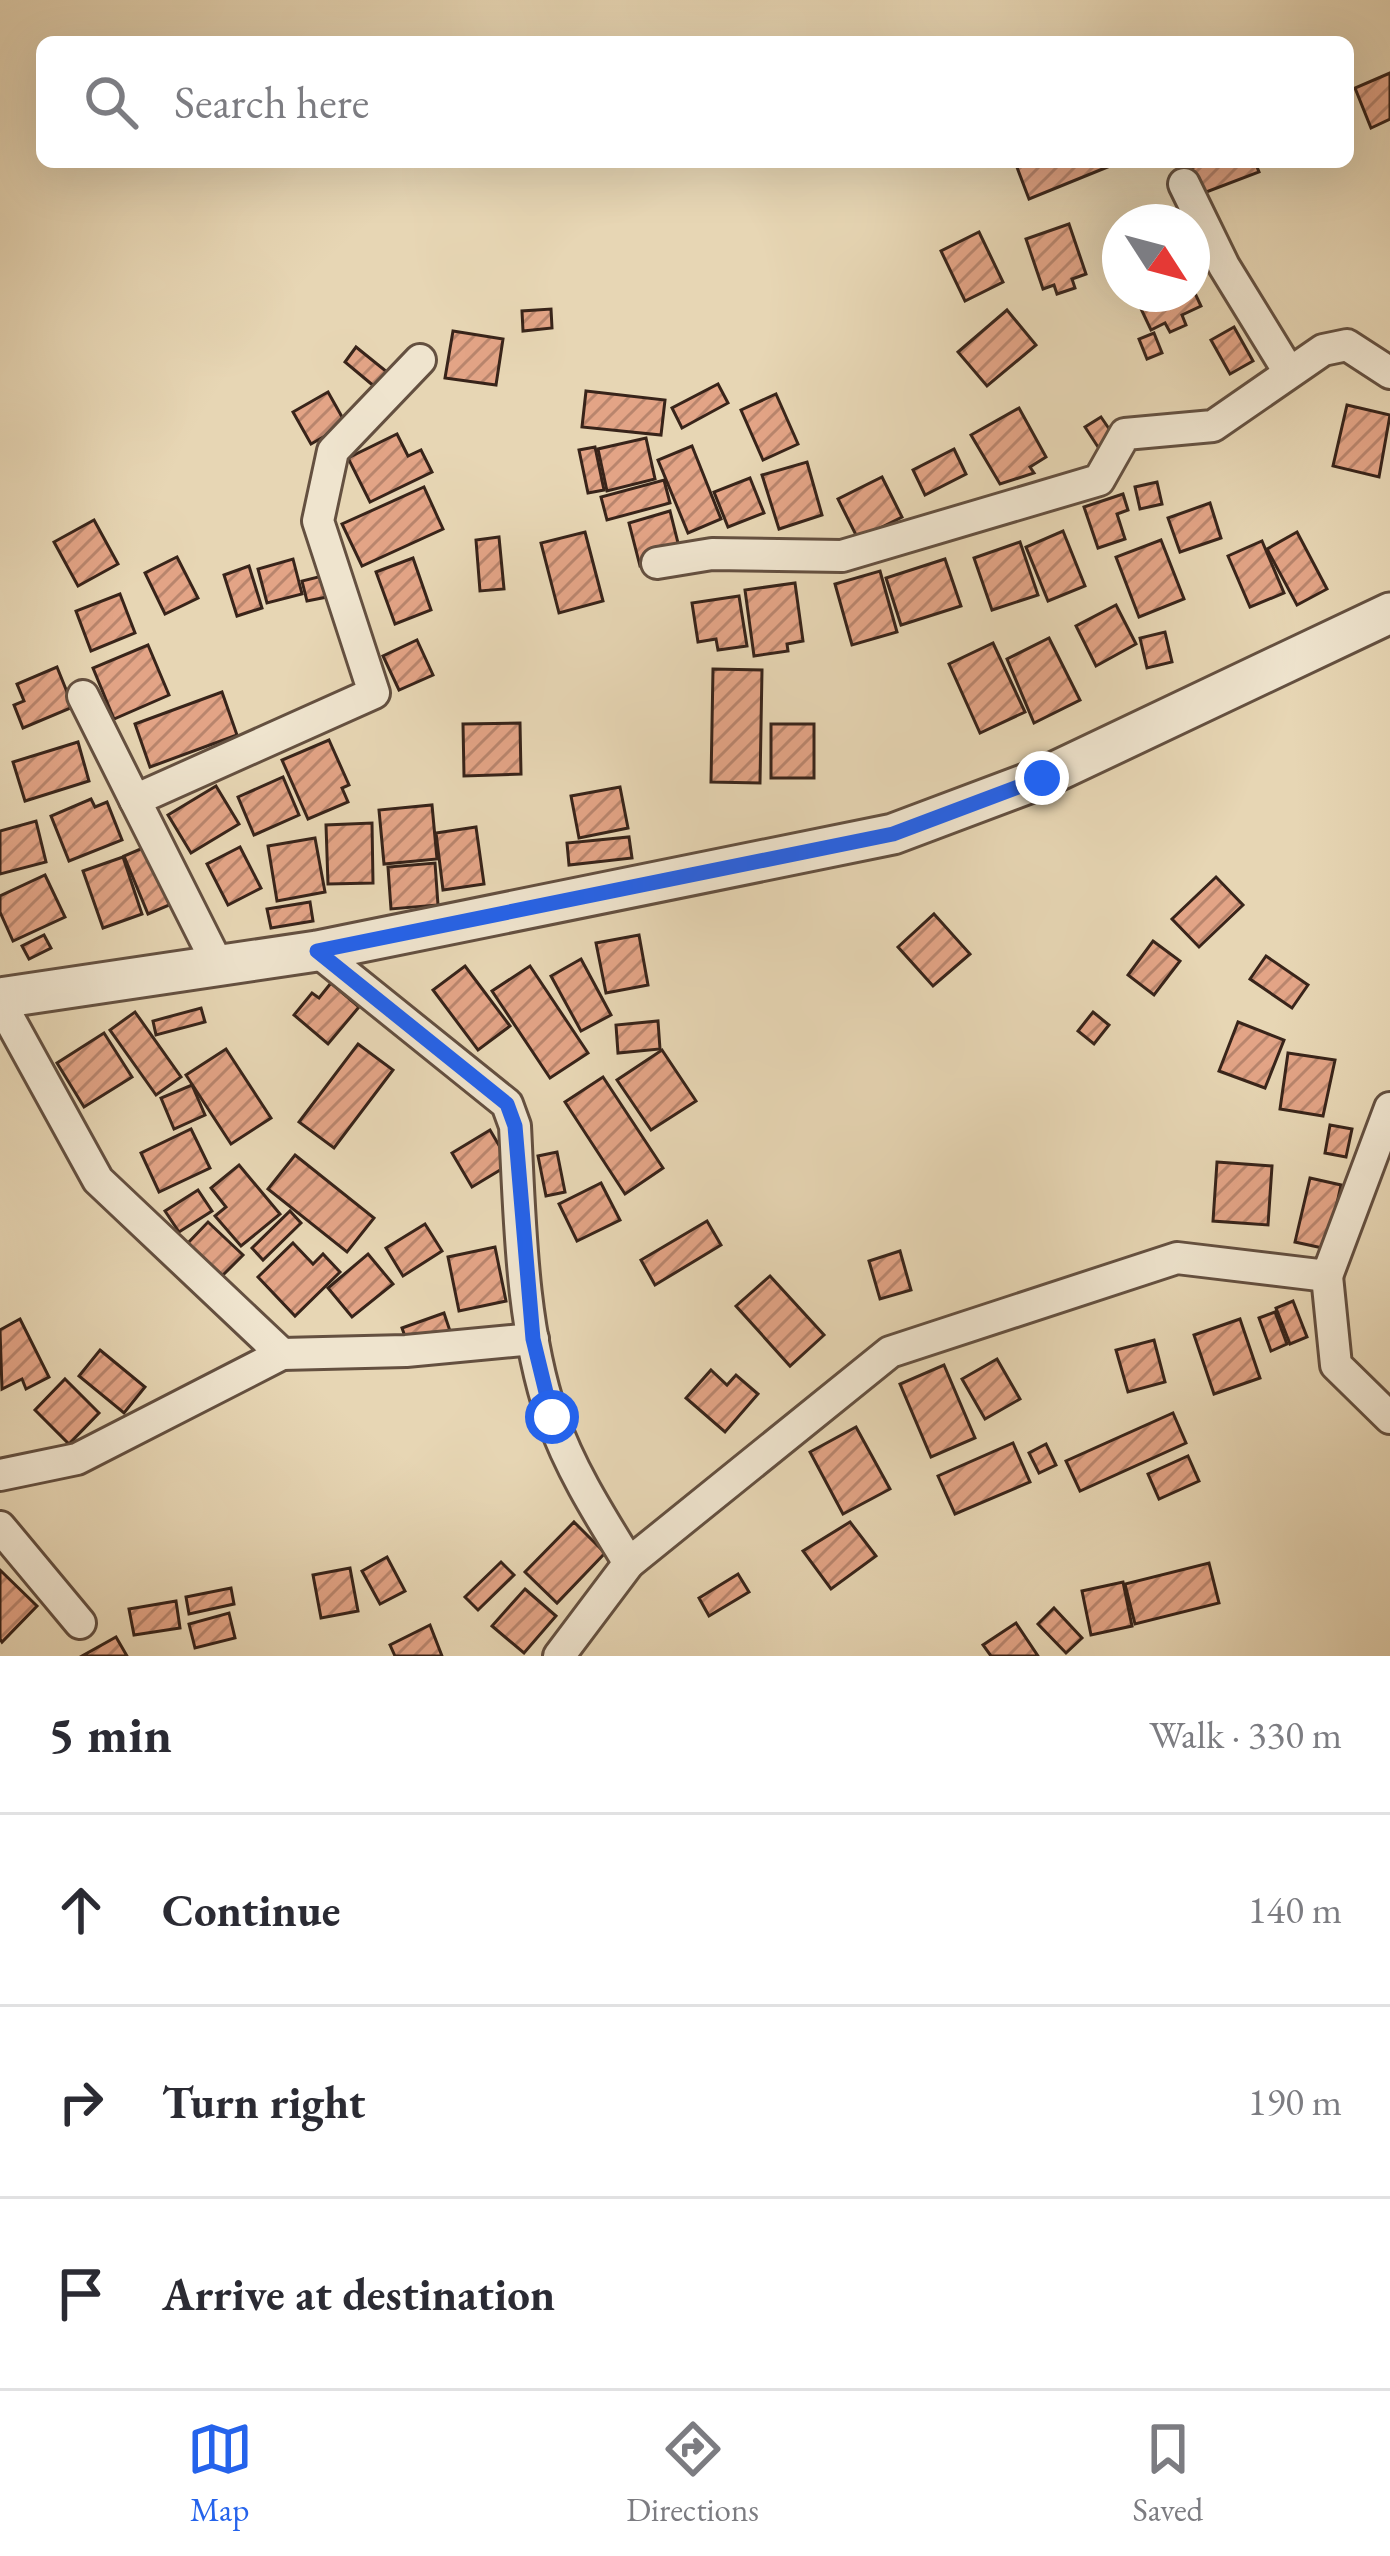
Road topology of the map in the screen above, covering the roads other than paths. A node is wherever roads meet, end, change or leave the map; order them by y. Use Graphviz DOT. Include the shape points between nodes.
graph roads {
  1 [pos="1184,184"];
  2 [pos="420,360"];
  3 [pos="1289,372"];
  4 [pos="1390,373"];
  5 [pos="657,563"];
  6 [pos="1390,613"];
  7 [pos="83,695"];
  8 [pos="135,800"];
  9 [pos="317,951"];
  10 [pos="218,965"];
  11 [pos="0,1000"];
  12 [pos="1390,1108"];
  13 [pos="1328,1276"];
  14 [pos="533,1339"];
  15 [pos="281,1354"];
  16 [pos="1390,1418"];
  17 [pos="0,1474"];
  18 [pos="0,1527"];
  19 [pos="629,1563"];
  20 [pos="80,1623"];
  21 [pos="559,1656"];
  1 -- 3 [label="street"];
  2 -- 8 [label="street" via="333,451 318,521 374,692"];
  3 -- 4 [label="street" via="1347,345"];
  3 -- 5 [label="street" via="1213,426 1124,434 1099,480 918,536 842,556 712,554"];
  6 -- 9 [label="street" via="1042,778 893,834"];
  7 -- 8 [label="street"];
  8 -- 10 [label="street"];
  9 -- 10 [label="street"];
  9 -- 14 [label="street" via="507,1104"];
  10 -- 11 [label="street"];
  11 -- 15 [label="street" via="98,1180"];
  12 -- 13 [label="street"];
  13 -- 16 [label="street" via="1336,1365"];
  13 -- 19 [label="street" via="1177,1258 890,1352"];
  14 -- 15 [label="street"];
  14 -- 19 [label="street" via="552,1417"];
  15 -- 17 [label="street" via="77,1459"];
  18 -- 20 [label="street"];
  19 -- 21 [label="street"];
}
